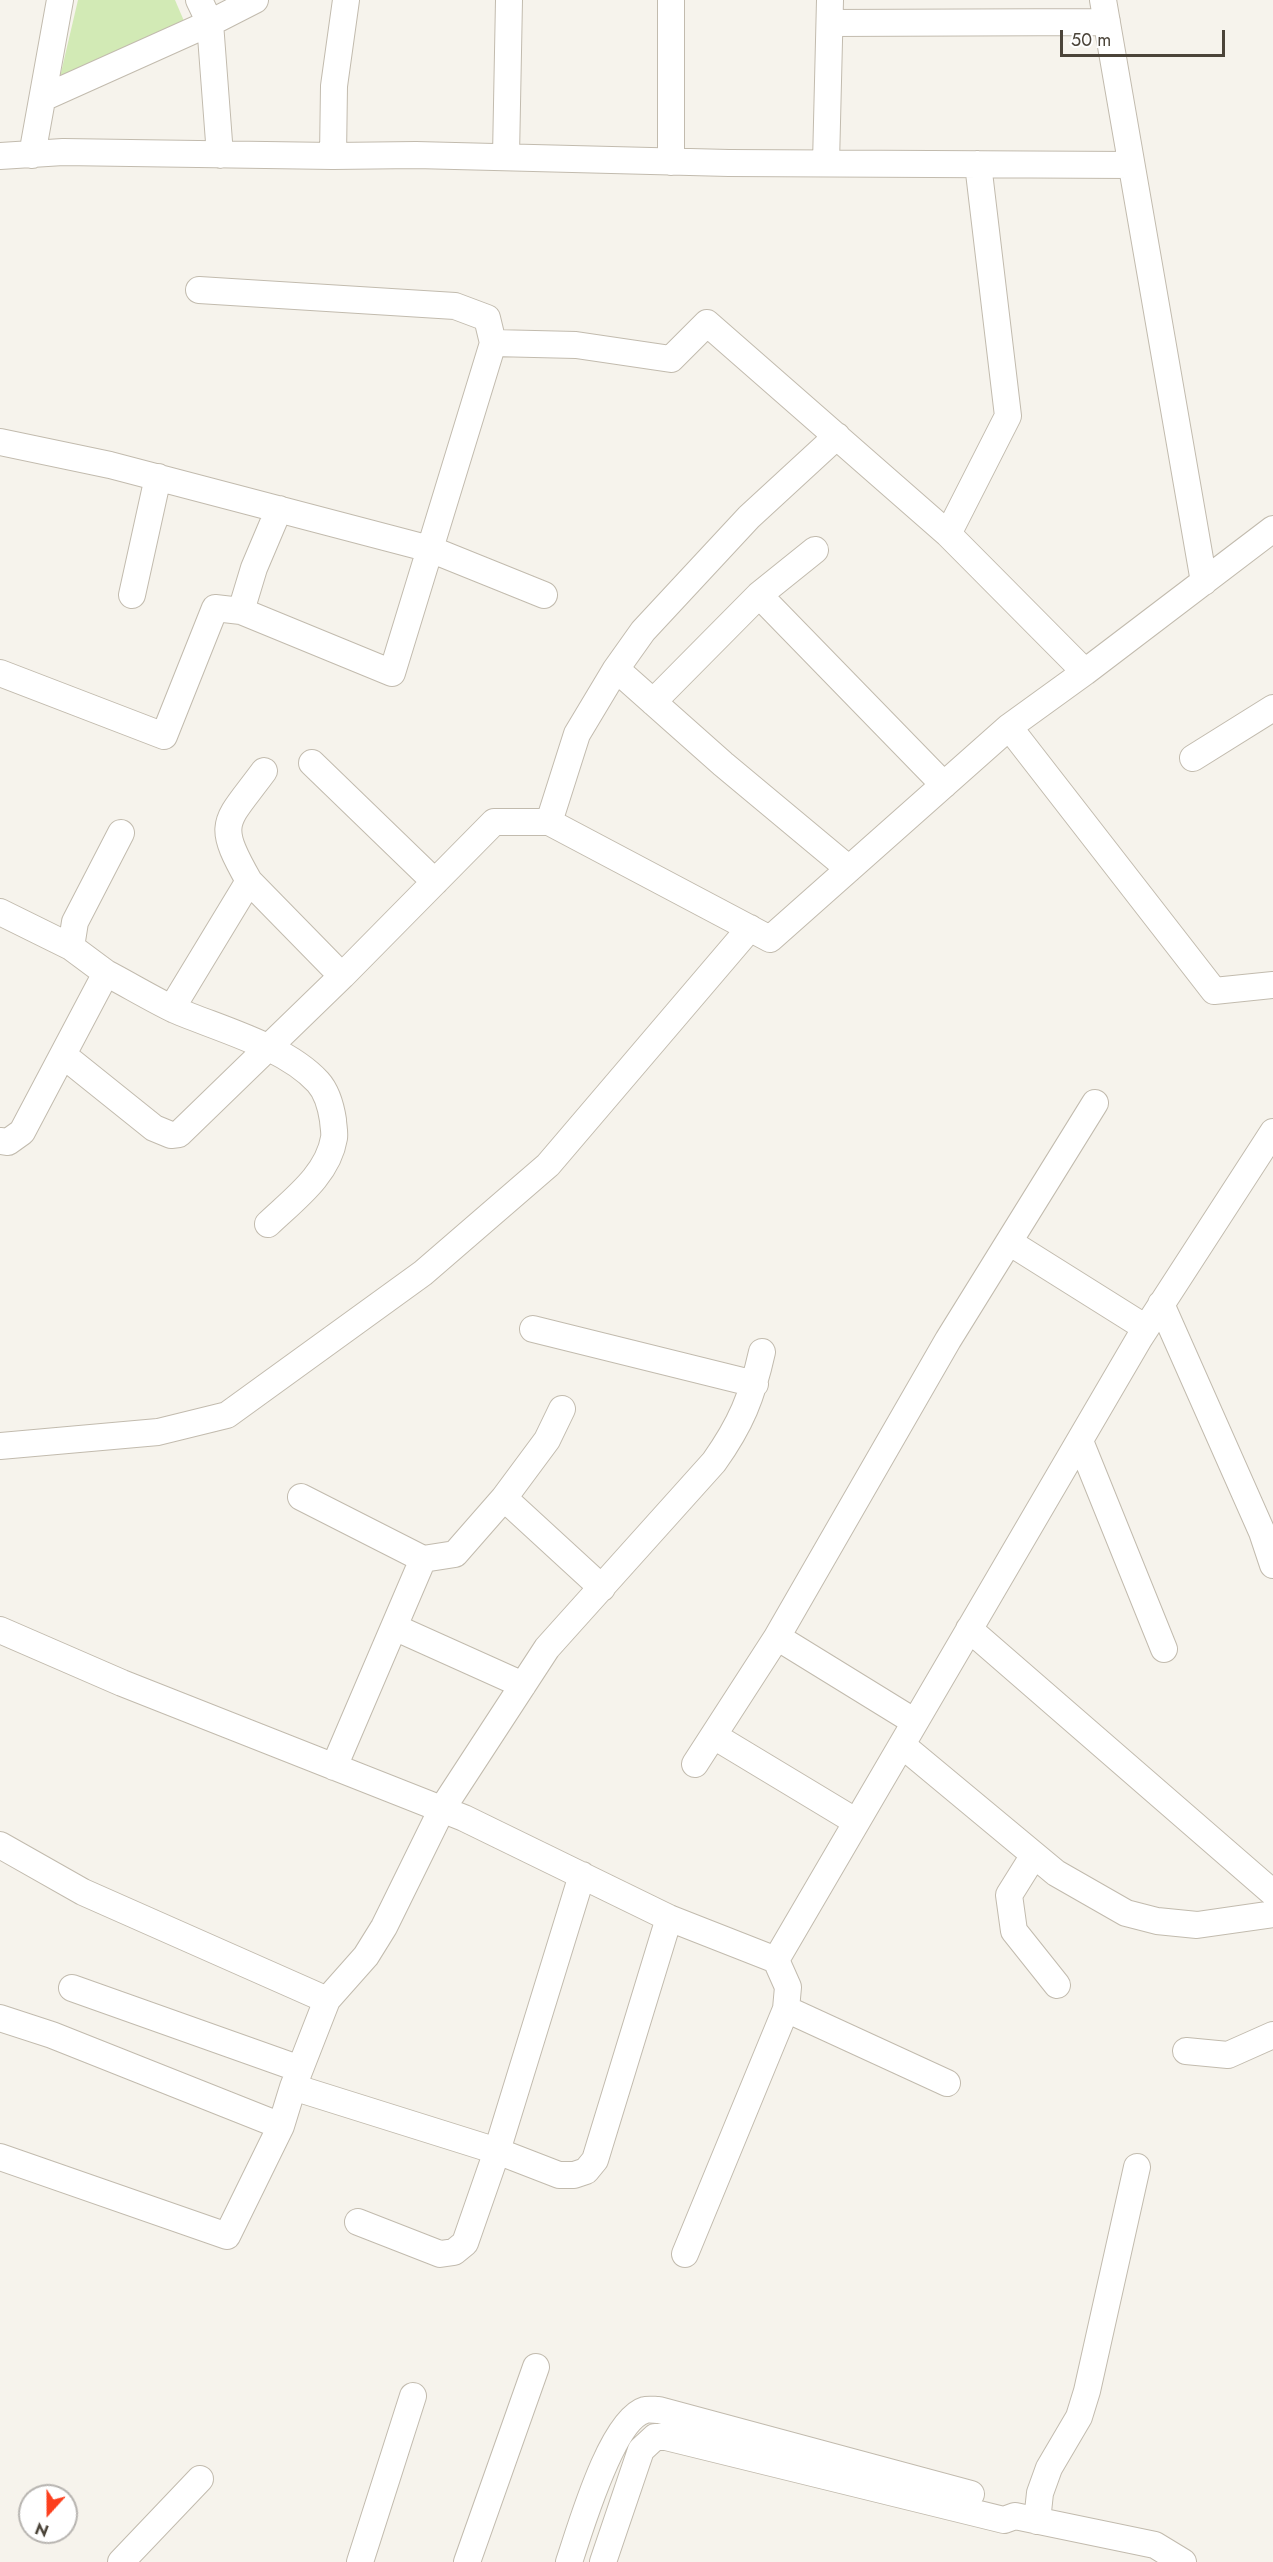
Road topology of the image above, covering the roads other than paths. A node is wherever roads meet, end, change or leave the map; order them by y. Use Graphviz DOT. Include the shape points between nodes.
graph roads {
  1 [pos="60,0"];
  2 [pos="199,0"];
  3 [pos="255,0"];
  4 [pos="346,0"];
  5 [pos="509,0"];
  6 [pos="671,0"];
  7 [pos="830,11"];
  8 [pos="1105,11"];
  9 [pos="210,23"];
  10 [pos="43,98"];
  11 [pos="33,155"];
  12 [pos="220,155"];
  13 [pos="0,156"];
  14 [pos="333,156"];
  15 [pos="506,156"];
  16 [pos="671,162"];
  17 [pos="826,163"];
  18 [pos="978,164"];
  19 [pos="1131,165"];
  20 [pos="199,290"];
  21 [pos="493,343"];
  22 [pos="837,436"];
  23 [pos="0,442"];
  24 [pos="158,477"];
  25 [pos="279,509"];
  26 [pos="1273,529"];
  27 [pos="948,534"];
  28 [pos="430,549"];
  29 [pos="815,550"];
  30 [pos="1204,582"];
  31 [pos="132,595"];
  32 [pos="544,595"];
  33 [pos="759,596"];
  34 [pos="241,611"];
  35 [pos="616,669"];
  36 [pos="1085,672"];
  37 [pos="0,673"];
  38 [pos="653,702"];
  39 [pos="1273,708"];
  40 [pos="1009,727"];
  41 [pos="1193,758"];
  42 [pos="312,763"];
  43 [pos="264,771"];
  44 [pos="944,785"];
  45 [pos="549,822"];
  46 [pos="121,833"];
  47 [pos="849,869"];
  48 [pos="249,881"];
  49 [pos="435,882"];
  50 [pos="0,912"];
  51 [pos="750,928"];
  52 [pos="71,947"];
  53 [pos="106,973"];
  54 [pos="342,976"];
  55 [pos="1273,985"];
  56 [pos="172,1008"];
  57 [pos="268,1048"];
  58 [pos="63,1055"];
  59 [pos="1095,1103"];
  60 [pos="0,1141"];
  61 [pos="1272,1142"];
  62 [pos="268,1224"];
  63 [pos="1009,1242"];
  64 [pos="1161,1304"];
  65 [pos="1146,1328"];
  66 [pos="533,1329"];
  67 [pos="762,1352"];
  68 [pos="755,1384"];
  69 [pos="562,1409"];
  70 [pos="1080,1441"];
  71 [pos="0,1446"];
  72 [pos="301,1497"];
  73 [pos="504,1498"];
  74 [pos="423,1559"];
  75 [pos="1273,1565"];
  76 [pos="602,1588"];
  77 [pos="394,1627"];
  78 [pos="969,1629"];
  79 [pos="0,1630"];
  80 [pos="777,1637"];
  81 [pos="1164,1649"];
  82 [pos="523,1685"];
  83 [pos="915,1722"];
  84 [pos="714,1736"];
  85 [pos="902,1745"];
  86 [pos="695,1764"];
  87 [pos="334,1767"];
  88 [pos="442,1809"];
  89 [pos="855,1821"];
  90 [pos="0,1845"];
  91 [pos="1034,1855"];
  92 [pos="582,1875"];
  93 [pos="1273,1893"];
  94 [pos="1273,1914"];
  95 [pos="669,1918"];
  96 [pos="776,1960"];
  97 [pos="1057,1985"];
  98 [pos="72,1988"];
  99 [pos="327,2000"];
  100 [pos="786,2009"];
  101 [pos="0,2018"];
  102 [pos="1273,2035"];
  103 [pos="1186,2051"];
  104 [pos="297,2078"];
  105 [pos="947,2084"];
  106 [pos="281,2126"];
  107 [pos="497,2151"];
  108 [pos="0,2157"];
  109 [pos="1137,2167"];
  110 [pos="358,2222"];
  111 [pos="685,2254"];
  112 [pos="536,2367"];
  113 [pos="412,2396"];
  114 [pos="200,2479"];
  115 [pos="1026,2518"];
  116 [pos="121,2562"];
  117 [pos="360,2562"];
  118 [pos="467,2562"];
  119 [pos="569,2562"];
  120 [pos="603,2562"];
  121 [pos="1183,2562"];
  1 -- 10 [label="street"];
  2 -- 9 [label="street"];
  3 -- 9 [label="street"];
  4 -- 14 [label="street" via="334,86"];
  5 -- 15 [label="street"];
  6 -- 16 [label="street"];
  7 -- 8 [label="street"];
  7 -- 17 [label="street"];
  8 -- 19 [label="street"];
  9 -- 10 [label="street"];
  9 -- 12 [label="street"];
  10 -- 11 [label="street"];
  11 -- 12 [label="street" via="63,152"];
  11 -- 13 [label="street"];
  12 -- 14 [label="street"];
  14 -- 15 [label="street"];
  15 -- 16 [label="street"];
  16 -- 17 [label="street"];
  17 -- 18 [label="street"];
  18 -- 19 [label="street"];
  18 -- 27 [label="street" via="1008,416"];
  19 -- 30 [label="street"];
  20 -- 21 [label="street" via="455,306 487,318"];
  21 -- 22 [label="street" via="576,345 671,359 707,322"];
  21 -- 28 [label="street"];
  22 -- 27 [label="street"];
  22 -- 35 [label="street" via="749,517 643,631"];
  23 -- 24 [label="street"];
  24 -- 25 [label="street"];
  24 -- 31 [label="street"];
  25 -- 28 [label="street"];
  25 -- 34 [label="street"];
  26 -- 30 [label="street"];
  27 -- 36 [label="street"];
  28 -- 32 [label="street"];
  28 -- 34 [label="street" via="392,673"];
  29 -- 33 [label="street"];
  30 -- 36 [label="street"];
  33 -- 38 [label="street"];
  33 -- 44 [label="street"];
  34 -- 37 [label="street" via="215,608 164,736"];
  35 -- 38 [label="street"];
  35 -- 45 [label="street" via="577,734"];
  36 -- 40 [label="street"];
  38 -- 47 [label="street"];
  39 -- 41 [label="street"];
  40 -- 44 [label="street"];
  40 -- 55 [label="street" via="1214,991"];
  42 -- 49 [label="street"];
  43 -- 48 [label="street" via="231,815 228,826 230,847"];
  44 -- 47 [label="street"];
  45 -- 49 [label="street" via="494,822"];
  45 -- 51 [label="street"];
  46 -- 52 [label="street" via="75,922"];
  47 -- 51 [label="street" via="771,939"];
  48 -- 54 [label="street"];
  48 -- 56 [label="street"];
  49 -- 54 [label="street"];
  50 -- 52 [label="street"];
  51 -- 71 [label="street" via="548,1165 423,1273 227,1415 158,1432"];
  52 -- 53 [label="street"];
  53 -- 56 [label="street"];
  53 -- 58 [label="street"];
  54 -- 57 [label="street"];
  56 -- 57 [label="street"];
  57 -- 58 [label="street" via="179,1134 171,1135 154,1128"];
  57 -- 62 [label="street" via="297,1064 325,1091 335,1137 314,1180"];
  58 -- 60 [label="street" via="22,1132 8,1142"];
  59 -- 63 [label="street"];
  61 -- 64 [label="street"];
  63 -- 65 [label="street"];
  63 -- 80 [label="street"];
  64 -- 65 [label="street"];
  64 -- 75 [label="street"];
  65 -- 70 [label="street"];
  66 -- 68 [label="street"];
  67 -- 68 [label="street"];
  68 -- 76 [label="street" via="742,1418 714,1462"];
  69 -- 73 [label="street" via="547,1440"];
  70 -- 78 [label="street"];
  70 -- 81 [label="street"];
  72 -- 74 [label="street"];
  73 -- 74 [label="street" via="455,1554"];
  73 -- 76 [label="street"];
  74 -- 77 [label="street"];
  76 -- 82 [label="street" via="547,1648"];
  77 -- 82 [label="street"];
  77 -- 87 [label="street"];
  78 -- 83 [label="street"];
  78 -- 93 [label="street"];
  79 -- 87 [label="street"];
  80 -- 83 [label="street"];
  80 -- 84 [label="street"];
  82 -- 88 [label="street"];
  83 -- 85 [label="street"];
  84 -- 86 [label="street"];
  84 -- 89 [label="street"];
  85 -- 89 [label="street"];
  85 -- 91 [label="street"];
  87 -- 88 [label="street"];
  88 -- 92 [label="street"];
  88 -- 99 [label="street" via="384,1927 366,1956"];
  89 -- 96 [label="street"];
  90 -- 99 [label="street" via="83,1892"];
  91 -- 94 [label="street" via="1056,1873 1126,1913 1157,1921 1197,1925"];
  91 -- 97 [label="street" via="1009,1895 1014,1931"];
  92 -- 95 [label="street"];
  92 -- 107 [label="street"];
  95 -- 96 [label="street"];
  95 -- 107 [label="street" via="595,2160 586,2171 560,2175"];
  96 -- 100 [label="street" via="788,1988"];
  98 -- 104 [label="street"];
  99 -- 104 [label="street"];
  100 -- 105 [label="street"];
  100 -- 111 [label="street"];
  101 -- 106 [label="street"];
  102 -- 103 [label="street" via="1228,2055"];
  104 -- 106 [label="street"];
  104 -- 107 [label="street"];
  106 -- 108 [label="street" via="227,2236"];
  107 -- 110 [label="street" via="465,2243 454,2252 440,2253"];
  109 -- 115 [label="street" via="1088,2391 1079,2417"];
  112 -- 118 [label="street"];
  113 -- 117 [label="street"];
  114 -- 116 [label="street"];
  115 -- 119 [label="street" via="997,2501 658,2410 644,2410 620,2433 605,2460"];
  115 -- 120 [label="street" via="1004,2520 677,2439 655,2437 641,2450"];
  115 -- 121 [label="street" via="1155,2545"];
}
